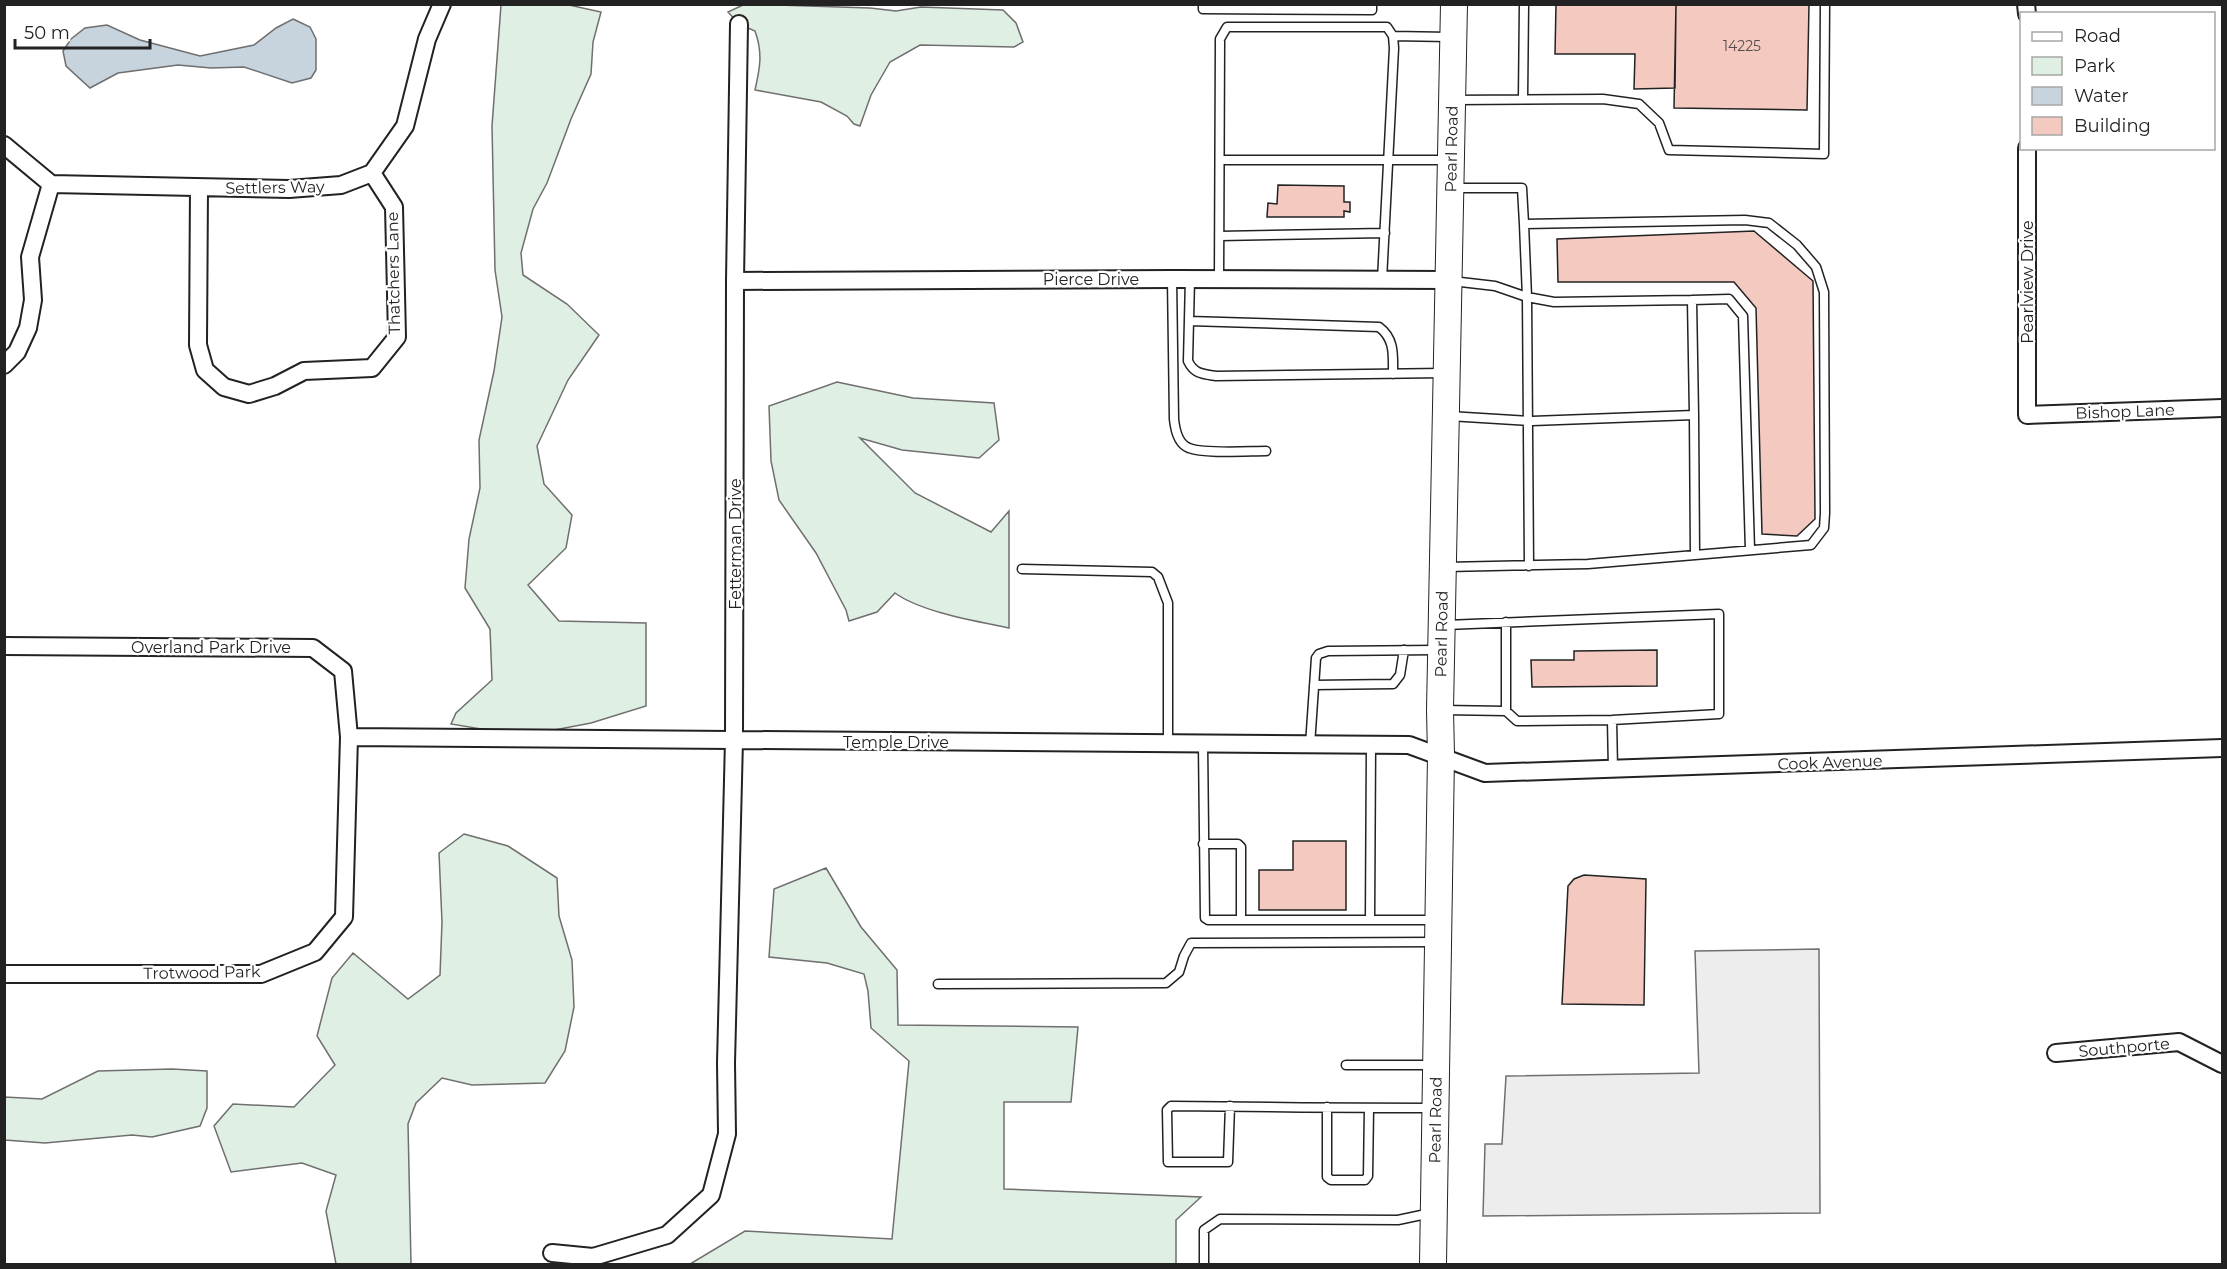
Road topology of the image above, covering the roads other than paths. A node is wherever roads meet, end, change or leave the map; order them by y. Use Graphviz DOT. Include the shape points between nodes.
graph roads {
  1 [pos="442,4"];
  2 [pos="1203,4"];
  3 [pos="1372,4"];
  4 [pos="1454,4"];
  5 [pos="1524,4"];
  6 [pos="1825,4"];
  7 [pos="740,24"];
  8 [pos="1393,36"];
  9 [pos="1453,37"];
  10 [pos="1523,98"];
  11 [pos="1452,100"];
  12 [pos="4,145"];
  13 [pos="2027,150"];
  14 [pos="1220,160"];
  15 [pos="1388,160"];
  16 [pos="1450,160"];
  17 [pos="372,173"];
  18 [pos="51,184"];
  19 [pos="199,188"];
  20 [pos="1450,188"];
  21 [pos="1524,224"];
  22 [pos="1385,233"];
  23 [pos="1220,236"];
  24 [pos="1172,279"];
  25 [pos="1190,279"];
  26 [pos="1220,279"];
  27 [pos="1382,280"];
  28 [pos="1448,280"];
  29 [pos="735,281"];
  30 [pos="1527,297"];
  31 [pos="1692,300"];
  32 [pos="1189,321"];
  33 [pos="4,365"];
  34 [pos="1446,373"];
  35 [pos="1392,374"];
  36 [pos="2223,408"];
  37 [pos="1694,415"];
  38 [pos="2027,415"];
  39 [pos="1445,416"];
  40 [pos="1527,420"];
  41 [pos="1266,451"];
  42 [pos="1750,550"];
  43 [pos="1695,555"];
  44 [pos="1529,566"];
  45 [pos="1442,567"];
  46 [pos="1022,569"];
  47 [pos="1506,622"];
  48 [pos="1441,637"];
  49 [pos="4,646"];
  50 [pos="1404,650"];
  51 [pos="1314,685"];
  52 [pos="1440,710"];
  53 [pos="1506,711"];
  54 [pos="1612,720"];
  55 [pos="350,737"];
  56 [pos="734,740"];
  57 [pos="1168,744"];
  58 [pos="1203,744"];
  59 [pos="1310,745"];
  60 [pos="1371,745"];
  61 [pos="2223,748"];
  62 [pos="1441,755"];
  63 [pos="1613,768"];
  64 [pos="1203,844"];
  65 [pos="1241,920"];
  66 [pos="1370,920"];
  67 [pos="1437,931"];
  68 [pos="4,974"];
  69 [pos="938,984"];
  70 [pos="2056,1053"];
  71 [pos="2223,1064"];
  72 [pos="1346,1065"];
  73 [pos="1436,1065"];
  74 [pos="1230,1107"];
  75 [pos="1327,1107"];
  76 [pos="1369,1108"];
  77 [pos="1435,1108"];
  78 [pos="1434,1212"];
  79 [pos="552,1253"];
  80 [pos="1204,1264"];
  81 [pos="1433,1264"];
  1 -- 17 [label="street" via="427,39 405,126"];
  2 -- 3 [label="lane" via="1203,9 1314,10 1372,10"];
  4 -- 9 [label="main road, Pearl Road"];
  5 -- 10 [label="lane"];
  6 -- 10 [label="lane" via="1824,154 1669,150 1659,123 1639,104 1603,99"];
  7 -- 29 [label="street, Fetterman Drive"];
  8 -- 9 [label="lane"];
  8 -- 14 [label="lane" via="1387,27 1227,27 1220,39"];
  8 -- 15 [label="lane"];
  9 -- 11 [label="main road, Pearl Road"];
  10 -- 11 [label="lane"];
  11 -- 16 [label="main road, Pearl Road"];
  12 -- 18 [label="street"];
  13 -- 38 [label="street, Pearlview Drive"];
  14 -- 15 [label="lane"];
  14 -- 23 [label="lane"];
  15 -- 16 [label="lane"];
  15 -- 22 [label="lane"];
  16 -- 20 [label="main road, Pearl Road"];
  17 -- 19 [label="street, Settlers Way" via="341,185"];
  17 -- 19 [label="street, Thatchers Lane" via="394,207 397,337 372,368 304,371 249,394 224,387 205,370 198,345"];
  18 -- 19 [label="street, Settlers Way"];
  18 -- 33 [label="street" via="30,257 33,300 28,328 17,352"];
  20 -- 21 [label="lane" via="1522,188"];
  20 -- 28 [label="main road, Pearl Road"];
  21 -- 30 [label="lane"];
  21 -- 42 [label="lane" via="1745,220 1769,223 1797,245 1816,267 1824,292 1824,528 1811,545"];
  22 -- 23 [label="lane"];
  22 -- 27 [label="lane"];
  23 -- 26 [label="lane"];
  24 -- 25 [label="street, Pierce Drive"];
  24 -- 29 [label="street, Pierce Drive"];
  24 -- 41 [label="lane" via="1174,419 1181,442 1187,448 1200,450"];
  25 -- 26 [label="street, Pierce Drive"];
  25 -- 32 [label="lane"];
  26 -- 27 [label="street, Pierce Drive"];
  27 -- 28 [label="street, Pierce Drive"];
  28 -- 30 [label="lane" via="1495,286"];
  28 -- 34 [label="main road, Pearl Road"];
  29 -- 56 [label="street, Fetterman Drive"];
  30 -- 31 [label="lane" via="1554,302"];
  30 -- 40 [label="lane"];
  31 -- 37 [label="lane"];
  31 -- 42 [label="lane" via="1728,299 1743,316"];
  32 -- 35 [label="lane" via="1379,327 1393,344"];
  32 -- 35 [label="lane" via="1188,361 1199,374"];
  34 -- 35 [label="lane"];
  34 -- 39 [label="main road, Pearl Road"];
  36 -- 38 [label="street, Bishop Lane"];
  37 -- 40 [label="lane"];
  37 -- 43 [label="lane"];
  39 -- 40 [label="lane"];
  39 -- 45 [label="main road, Pearl Road"];
  40 -- 44 [label="lane"];
  42 -- 43 [label="lane"];
  43 -- 44 [label="lane"];
  44 -- 45 [label="lane"];
  45 -- 48 [label="main road, Pearl Road"];
  46 -- 57 [label="lane" via="1152,572 1158,577 1168,603"];
  47 -- 48 [label="lane"];
  47 -- 53 [label="lane"];
  47 -- 54 [label="lane" via="1719,614 1719,714"];
  48 -- 50 [label="lane"];
  48 -- 52 [label="main road, Pearl Road"];
  49 -- 55 [label="street, Overland Park Drive" via="313,648 343,671"];
  50 -- 51 [label="lane" via="1400,675 1393,684"];
  50 -- 51 [label="lane" via="1319,654"];
  51 -- 59 [label="lane"];
  52 -- 53 [label="lane"];
  52 -- 62 [label="main road, Pearl Road"];
  53 -- 54 [label="lane" via="1517,721"];
  54 -- 63 [label="lane"];
  55 -- 56 [label="street, Temple Drive"];
  55 -- 68 [label="street, Trotwood Park" via="344,917 315,952 261,974"];
  56 -- 57 [label="street, Temple Drive"];
  56 -- 79 [label="street, Fetterman Drive" via="727,1134 711,1195 667,1235 593,1257"];
  57 -- 58 [label="street, Temple Drive"];
  58 -- 59 [label="street, Temple Drive"];
  58 -- 64 [label="lane"];
  59 -- 60 [label="street, Temple Drive"];
  60 -- 62 [label="street, Temple Drive" via="1409,745"];
  60 -- 66 [label="lane"];
  61 -- 63 [label="street, Cook Avenue"];
  62 -- 63 [label="street, Cook Avenue" via="1485,773"];
  62 -- 67 [label="main road, Pearl Road"];
  64 -- 65 [label="lane" via="1205,918"];
  64 -- 65 [label="lane" via="1241,847"];
  65 -- 66 [label="lane"];
  66 -- 67 [label="lane"];
  67 -- 69 [label="lane" via="1191,943 1179,972 1166,983"];
  67 -- 73 [label="main road, Pearl Road"];
  70 -- 71 [label="street, Southporte" via="2179,1042"];
  72 -- 73 [label="lane"];
  73 -- 77 [label="main road, Pearl Road"];
  74 -- 74 [label="lane" via="1228,1162 1168,1162 1168,1108"];
  74 -- 75 [label="lane"];
  75 -- 76 [label="lane"];
  75 -- 76 [label="lane" via="1330,1180 1365,1180 1368,1176"];
  76 -- 77 [label="lane"];
  77 -- 78 [label="main road, Pearl Road"];
  78 -- 80 [label="lane" via="1398,1220 1220,1220 1204,1230"];
  78 -- 81 [label="main road, Pearl Road"];
}
